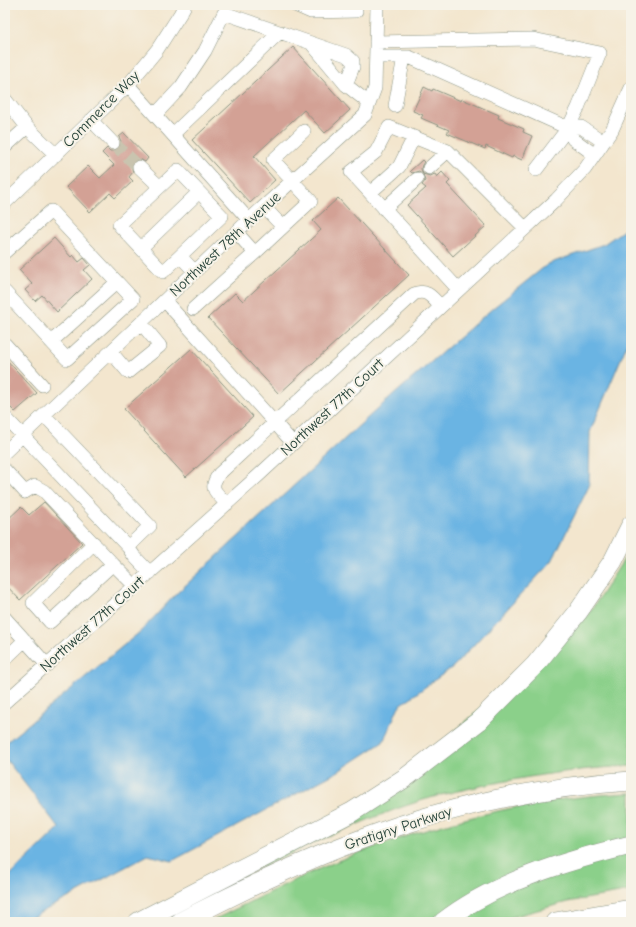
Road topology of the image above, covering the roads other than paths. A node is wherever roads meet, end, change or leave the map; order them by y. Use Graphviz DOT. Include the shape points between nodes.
graph roads {
  1 [pos="184,5"];
  2 [pos="295,5"];
  3 [pos="356,5"];
  4 [pos="377,5"];
  5 [pos="280,32"];
  6 [pos="376,42"];
  7 [pos="311,43"];
  8 [pos="376,57"];
  9 [pos="404,57"];
  10 [pos="128,85"];
  11 [pos="346,85"];
  12 [pos="631,88"];
  13 [pos="5,98"];
  14 [pos="369,103"];
  15 [pos="395,106"];
  16 [pos="11,115"];
  17 [pos="155,115"];
  18 [pos="91,120"];
  19 [pos="27,127"];
  20 [pos="568,128"];
  21 [pos="304,131"];
  22 [pos="173,134"];
  23 [pos="414,137"];
  24 [pos="604,142"];
  25 [pos="113,143"];
  26 [pos="5,147"];
  27 [pos="448,151"];
  28 [pos="56,155"];
  29 [pos="594,155"];
  30 [pos="139,167"];
  31 [pos="429,168"];
  32 [pos="536,170"];
  33 [pos="417,179"];
  34 [pos="293,181"];
  35 [pos="159,186"];
  36 [pos="199,192"];
  37 [pos="370,193"];
  38 [pos="5,203"];
  39 [pos="264,207"];
  40 [pos="384,209"];
  41 [pos="249,220"];
  42 [pos="283,227"];
  43 [pos="525,228"];
  44 [pos="236,232"];
  45 [pos="141,248"];
  46 [pos="5,252"];
  47 [pos="255,253"];
  48 [pos="180,256"];
  49 [pos="195,272"];
  50 [pos="117,282"];
  51 [pos="458,289"];
  52 [pos="5,292"];
  53 [pos="164,301"];
  54 [pos="440,306"];
  55 [pos="193,309"];
  56 [pos="141,323"];
  57 [pos="51,342"];
  58 [pos="5,344"];
  59 [pos="111,352"];
  60 [pos="42,385"];
  61 [pos="44,415"];
  62 [pos="5,416"];
  63 [pos="274,422"];
  64 [pos="22,436"];
  65 [pos="293,443"];
  66 [pos="5,452"];
  67 [pos="5,470"];
  68 [pos="227,504"];
  69 [pos="631,525"];
  70 [pos="94,543"];
  71 [pos="128,547"];
  72 [pos="113,564"];
  73 [pos="150,573"];
  74 [pos="135,586"];
  75 [pos="5,618"];
  76 [pos="25,640"];
  77 [pos="5,660"];
  78 [pos="47,665"];
  79 [pos="5,702"];
  80 [pos="631,781"];
  81 [pos="631,845"];
  82 [pos="623,910"];
  83 [pos="138,922"];
  84 [pos="180,922"];
  85 [pos="443,922"];
  86 [pos="555,922"];
  87 [pos="589,922"];
  1 -- 10 [label="street, Commerce Way" via="157,50"];
  2 -- 3 [label="street" via="311,12 356,11"];
  4 -- 6 [label="street, Northwest 78th Avenue"];
  5 -- 7 [label="street"];
  5 -- 17 [label="street" via="224,13 205,51 181,87"];
  5 -- 22 [label="street"];
  6 -- 8 [label="street, Northwest 78th Avenue"];
  6 -- 20 [label="street" via="533,39 600,53"];
  7 -- 11 [label="street"];
  7 -- 11 [label="street" via="346,54 353,61 354,67"];
  8 -- 9 [label="street"];
  8 -- 14 [label="street, Northwest 78th Avenue" via="374,88"];
  9 -- 15 [label="street"];
  9 -- 20 [label="street"];
  10 -- 17 [label="street"];
  10 -- 18 [label="street, Commerce Way"];
  11 -- 14 [label="street"];
  12 -- 24 [label="street, Northwest 77th Court"];
  13 -- 16 [label="street"];
  14 -- 34 [label="street, Northwest 78th Avenue" via="365,115"];
  16 -- 19 [label="street"];
  17 -- 22 [label="street"];
  18 -- 25 [label="street"];
  18 -- 28 [label="street, Commerce Way"];
  19 -- 26 [label="street"];
  19 -- 28 [label="street"];
  20 -- 24 [label="street" via="581,127"];
  20 -- 29 [label="street" via="573,139"];
  20 -- 32 [label="street"];
  21 -- 34 [label="street" via="273,160"];
  22 -- 41 [label="street"];
  23 -- 27 [label="street"];
  23 -- 37 [label="street" via="399,167"];
  23 -- 37 [label="street" via="390,127 376,152 351,172"];
  24 -- 29 [label="street, Northwest 77th Court"];
  27 -- 31 [label="street"];
  27 -- 43 [label="street"];
  28 -- 38 [label="street, Commerce Way"];
  29 -- 43 [label="street, Northwest 77th Court" via="585,169 556,200"];
  30 -- 35 [label="street"];
  33 -- 40 [label="street"];
  34 -- 39 [label="street, Northwest 78th Avenue"];
  34 -- 42 [label="street" via="311,201"];
  35 -- 36 [label="street" via="178,170"];
  35 -- 45 [label="street" via="119,225"];
  36 -- 45 [label="street"];
  36 -- 48 [label="street" via="222,216"];
  37 -- 40 [label="street"];
  39 -- 41 [label="street, Northwest 78th Avenue"];
  39 -- 42 [label="street"];
  40 -- 51 [label="street"];
  41 -- 44 [label="street, Northwest 78th Avenue"];
  42 -- 47 [label="street"];
  43 -- 51 [label="street, Northwest 77th Court"];
  44 -- 47 [label="street"];
  44 -- 49 [label="street, Northwest 78th Avenue"];
  45 -- 48 [label="street" via="163,272"];
  46 -- 50 [label="street" via="51,210"];
  47 -- 55 [label="street"];
  48 -- 49 [label="street"];
  49 -- 53 [label="street, Northwest 78th Avenue"];
  50 -- 57 [label="street"];
  50 -- 57 [label="street" via="133,299 67,359"];
  51 -- 54 [label="street, Northwest 77th Court"];
  52 -- 57 [label="street"];
  53 -- 56 [label="street, Northwest 78th Avenue"];
  53 -- 63 [label="street"];
  54 -- 63 [label="street" via="426,292 414,294"];
  54 -- 65 [label="street, Northwest 77th Court"];
  56 -- 59 [label="street, Northwest 78th Avenue"];
  56 -- 59 [label="street" via="160,346 128,372"];
  58 -- 60 [label="street"];
  59 -- 61 [label="street, Northwest 78th Avenue"];
  61 -- 64 [label="street, Northwest 78th Avenue"];
  61 -- 71 [label="street" via="150,526"];
  62 -- 64 [label="street"];
  63 -- 65 [label="street"];
  63 -- 68 [label="street" via="215,479 214,490"];
  64 -- 66 [label="street, Northwest 78th Avenue"];
  64 -- 71 [label="street"];
  65 -- 68 [label="street, Northwest 77th Court"];
  67 -- 70 [label="street" via="25,492 35,486 44,491"];
  68 -- 73 [label="street, Northwest 77th Court"];
  69 -- 83 [label="highway" via="613,561 578,612 535,665 479,721 405,778 352,812"];
  70 -- 72 [label="street"];
  70 -- 72 [label="street" via="33,603 50,622"];
  71 -- 73 [label="street"];
  72 -- 74 [label="street"];
  73 -- 74 [label="street, Northwest 77th Court"];
  74 -- 78 [label="street, Northwest 77th Court"];
  75 -- 76 [label="street"];
  76 -- 77 [label="street"];
  76 -- 78 [label="street"];
  78 -- 79 [label="street, Northwest 77th Court"];
  80 -- 84 [label="highway, Gratigny Parkway" via="521,794 402,825 293,867"];
  81 -- 85 [label="highway" via="531,875 474,902"];
  82 -- 86 [label="highway"];
  82 -- 87 [label="highway"];
}
